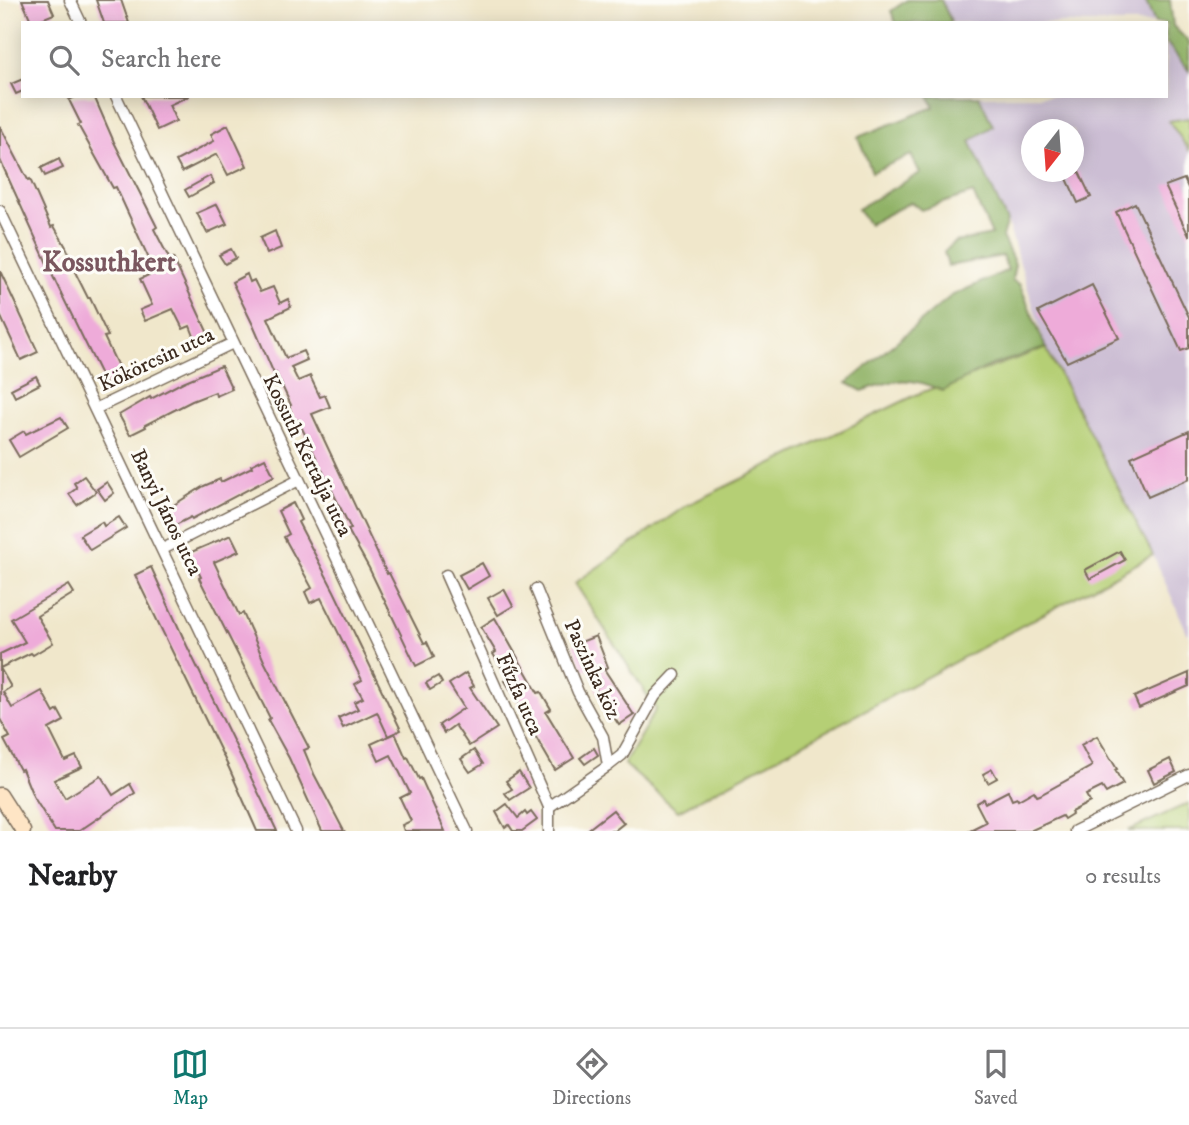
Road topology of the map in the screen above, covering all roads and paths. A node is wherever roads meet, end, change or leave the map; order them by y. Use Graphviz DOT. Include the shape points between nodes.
graph roads {
  1 [pos="70,0"];
  2 [pos="80,21"];
  3 [pos="117,98"];
  4 [pos="0,211"];
  5 [pos="233,343"];
  6 [pos="95,409"];
  7 [pos="299,480"];
  8 [pos="163,549"];
  9 [pos="446,575"];
  10 [pos="536,589"];
  11 [pos="675,675"];
  12 [pos="608,766"];
  13 [pos="1189,775"];
  14 [pos="0,795"];
  15 [pos="549,807"];
  16 [pos="23,831"];
  17 [pos="296,831"];
  18 [pos="467,831"];
  19 [pos="549,831"];
  20 [pos="1075,831"];
  1 -- 2 [label="street"];
  3 -- 5 [label="street, Kossuth Kertalja utca"];
  4 -- 6 [label="street, Banyi János utca"];
  5 -- 6 [label="street, Kökörcsin utca"];
  5 -- 7 [label="street, Kossuth Kertalja utca"];
  6 -- 8 [label="street, Banyi János utca"];
  7 -- 8 [label="street"];
  7 -- 18 [label="street, Kossuth Kertalja utca"];
  8 -- 17 [label="street, Banyi János utca"];
  9 -- 15 [label="street, Fűzfa utca"];
  10 -- 12 [label="street, Paszinka köz" via="578,692 603,737"];
  11 -- 12 [label="street, Paszinka köz" via="655,696 622,755"];
  12 -- 15 [label="street, Paszinka köz"];
  13 -- 20 [label="street"];
  14 -- 16 [label="street"];
  15 -- 19 [label="street, Fűzfa utca"];
}
